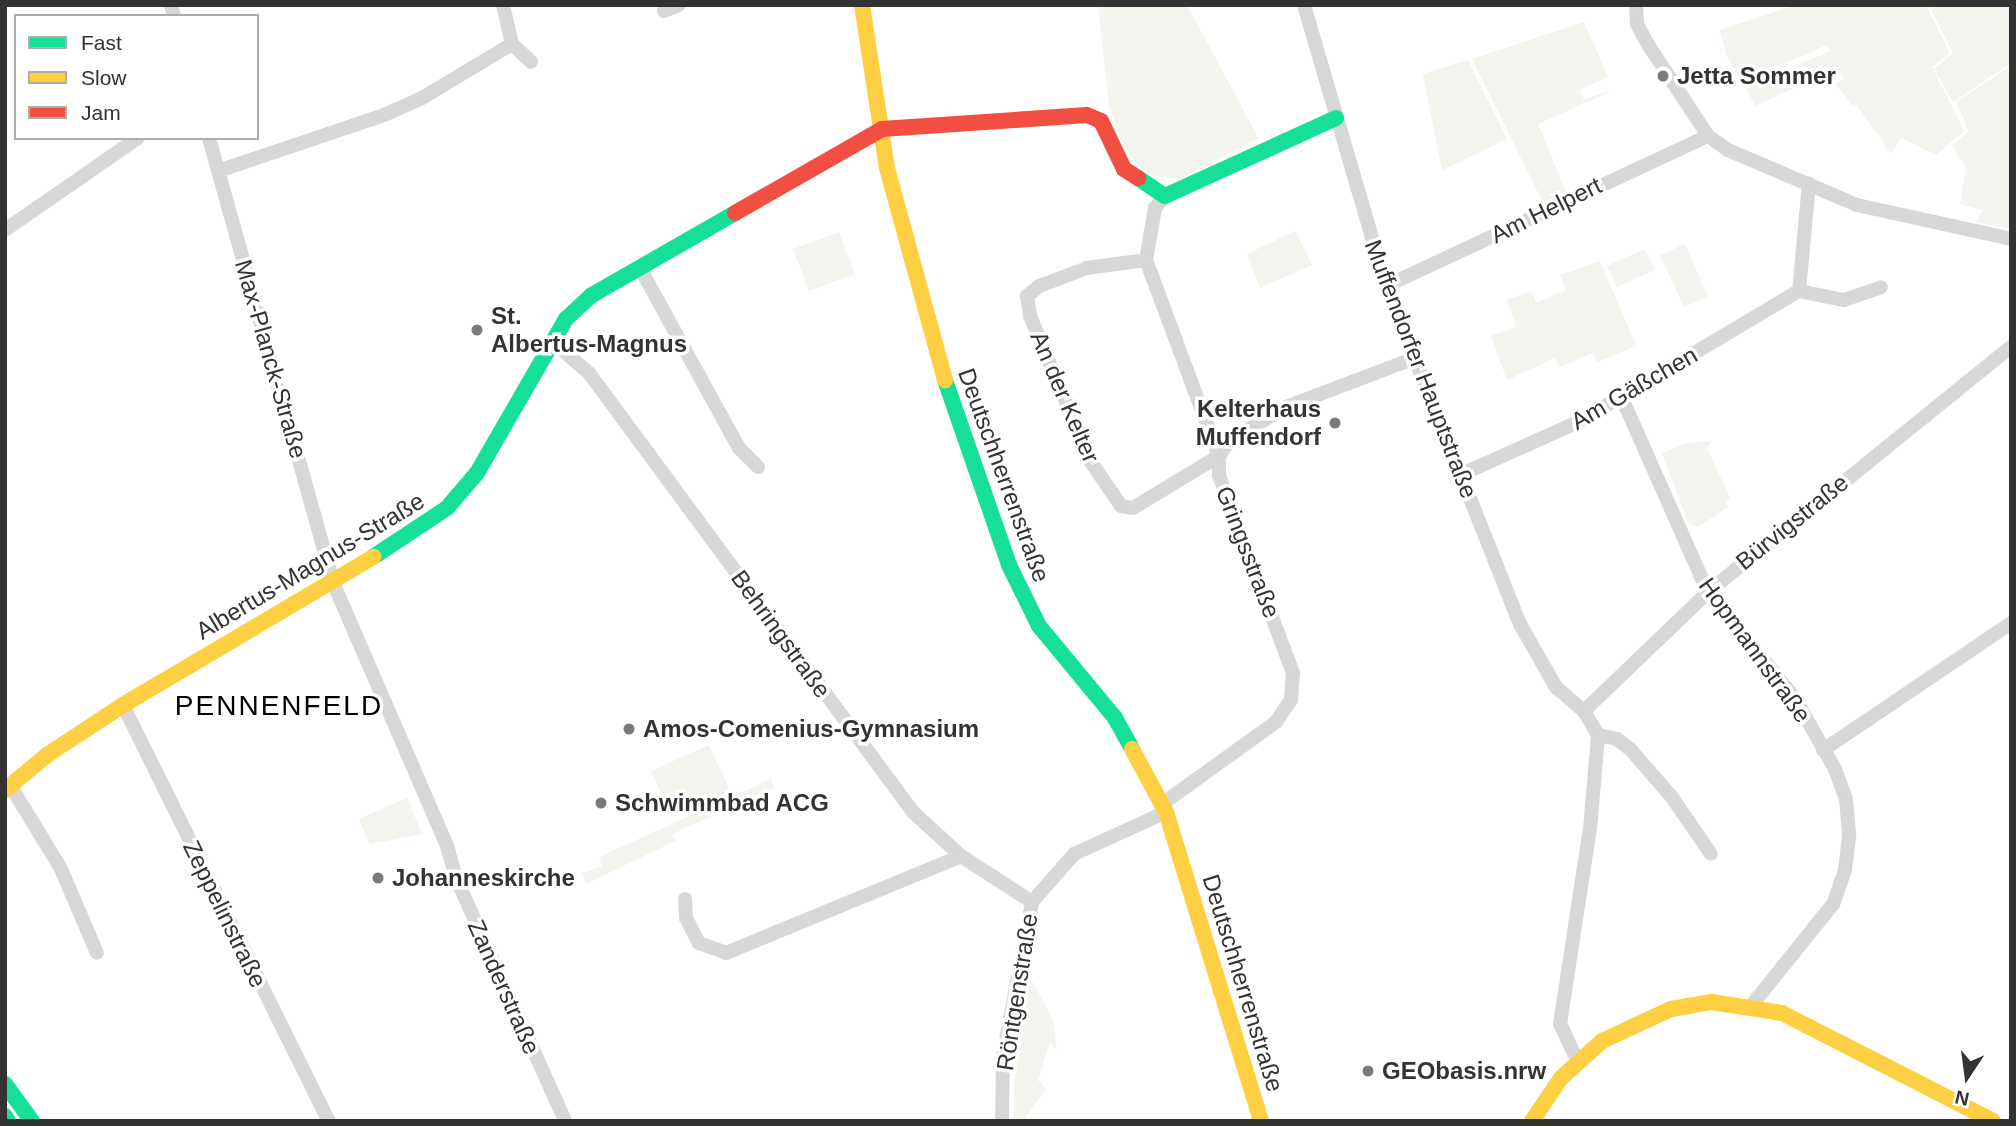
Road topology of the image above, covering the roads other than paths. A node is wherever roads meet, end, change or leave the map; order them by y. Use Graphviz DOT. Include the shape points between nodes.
graph roads {
  1 [pos="503,5"];
  2 [pos="679,5"];
  3 [pos="862,5"];
  4 [pos="1304,5"];
  5 [pos="1636,5"];
  6 [pos="664,11"];
  7 [pos="512,44"];
  8 [pos="531,62"];
  9 [pos="1336,118"];
  10 [pos="882,129"];
  11 [pos="1708,136"];
  12 [pos="135,140"];
  13 [pos="210,140"];
  14 [pos="218,171"];
  15 [pos="1809,183"];
  16 [pos="1165,196"];
  17 [pos="5,230"];
  18 [pos="2011,239"];
  19 [pos="1146,260"];
  20 [pos="640,268"];
  21 [pos="1386,286"];
  22 [pos="1881,287"];
  23 [pos="1799,291"];
  24 [pos="553,342"];
  25 [pos="2011,346"];
  26 [pos="1415,358"];
  27 [pos="1621,396"];
  28 [pos="1219,456"];
  29 [pos="758,467"];
  30 [pos="1462,474"];
  31 [pos="332,580"];
  32 [pos="1708,592"];
  33 [pos="2011,623"];
  34 [pos="123,705"];
  35 [pos="1584,711"];
  36 [pos="1598,735"];
  37 [pos="1823,750"];
  38 [pos="8,788"];
  39 [pos="1164,808"];
  40 [pos="1711,854"];
  41 [pos="961,856"];
  42 [pos="685,899"];
  43 [pos="1032,902"];
  44 [pos="97,953"];
  45 [pos="1751,1006"];
  46 [pos="1577,1060"];
  47 [pos="5,1084"];
  48 [pos="32,1121"];
  49 [pos="329,1121"];
  50 [pos="565,1121"];
  51 [pos="1002,1121"];
  52 [pos="1261,1121"];
  53 [pos="1532,1121"];
  54 [pos="1993,1121"];
  1 -- 7 [label="street"];
  2 -- 6 [label="street"];
  3 -- 10 [label="street, Deutschherrenstraße"];
  4 -- 9 [label="street, Muffendorfer Hauptstraße"];
  5 -- 11 [label="street" via="1637,24 1647,43"];
  7 -- 8 [label="street"];
  7 -- 14 [label="street" via="384,116"];
  9 -- 16 [label="street"];
  9 -- 21 [label="street, Muffendorfer Hauptstraße"];
  10 -- 16 [label="street" via="1087,115 1101,121 1124,169"];
  10 -- 20 [label="street, Albertus-Magnus-Straße"];
  10 -- 39 [label="street, Deutschherrenstraße" via="887,168 936,355 1009,565 1040,626 1115,718"];
  11 -- 15 [label="street" via="1728,150"];
  11 -- 21 [label="street, Am Helpert"];
  12 -- 17 [label="street"];
  13 -- 14 [label="street, Max-Planck-Straße"];
  14 -- 31 [label="street, Max-Planck-Straße"];
  15 -- 18 [label="street" via="1857,205"];
  15 -- 23 [label="street"];
  16 -- 19 [label="street" via="1155,208"];
  19 -- 28 [label="street"];
  19 -- 28 [label="street, An der Kelter" via="1087,268 1039,286 1027,296 1030,316 1091,462 1121,506 1133,508"];
  20 -- 24 [label="street, Albertus-Magnus-Straße" via="578,306"];
  20 -- 29 [label="street" via="739,448"];
  21 -- 26 [label="street, Muffendorfer Hauptstraße"];
  22 -- 23 [label="street" via="1844,300"];
  23 -- 27 [label="street, Am Gäßchen"];
  24 -- 31 [label="street, Albertus-Magnus-Straße" via="463,492 421,529"];
  24 -- 41 [label="street, Behringstraße" via="589,373 913,812"];
  25 -- 32 [label="street, Bürvigstraße"];
  26 -- 28 [label="street, Gringsstraße" via="1286,407 1230,440"];
  26 -- 30 [label="street, Muffendorfer Hauptstraße"];
  27 -- 30 [label="street, Am Gäßchen" via="1578,422"];
  27 -- 32 [label="street, Hopmannstraße"];
  28 -- 39 [label="street, Gringsstraße" via="1219,475 1293,673 1291,700 1276,722"];
  30 -- 35 [label="street, Muffendorfer Hauptstraße" via="1520,624 1556,687"];
  31 -- 34 [label="street, Albertus-Magnus-Straße"];
  31 -- 50 [label="street, Zanderstraße" via="447,846 456,878"];
  32 -- 35 [label="street, Bürvigstraße"];
  32 -- 37 [label="street, Hopmannstraße" via="1794,697"];
  33 -- 37 [label="street"];
  34 -- 38 [label="street, Albertus-Magnus-Straße"];
  34 -- 49 [label="street, Zeppelinstraße"];
  35 -- 36 [label="street, Muffendorfer Hauptstraße"];
  36 -- 40 [label="street" via="1617,739 1630,750 1671,796"];
  36 -- 46 [label="street" via="1590,830 1560,1024"];
  37 -- 45 [label="street, Hopmannstraße" via="1846,799 1849,837 1845,870 1826,913"];
  38 -- 44 [label="street" via="61,869"];
  39 -- 43 [label="street, Röntgenstraße" via="1074,854"];
  39 -- 52 [label="street, Deutschherrenstraße"];
  41 -- 42 [label="street" via="726,953 710,950 695,938 686,918"];
  41 -- 43 [label="street, Behringstraße"];
  43 -- 51 [label="street, Röntgenstraße" via="1003,1056"];
  45 -- 46 [label="street" via="1711,1002 1676,1007 1634,1023"];
  45 -- 54 [label="street" via="1782,1013 1825,1032"];
  46 -- 53 [label="street"];
  47 -- 48 [label="street"];
}
